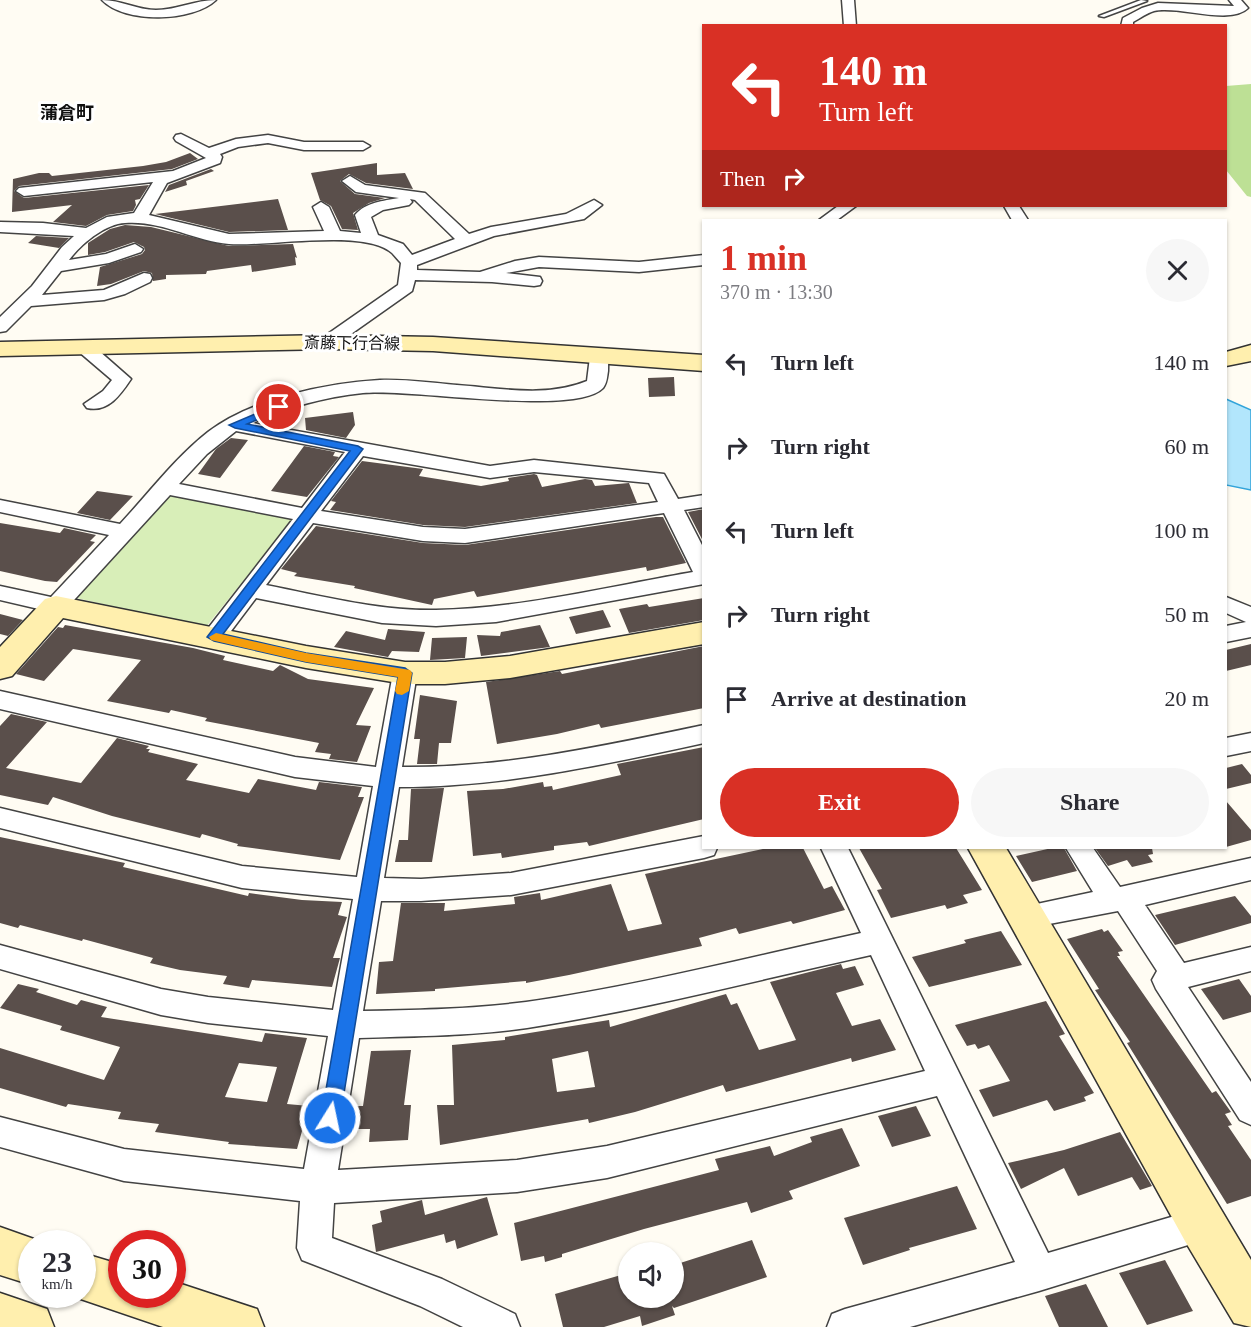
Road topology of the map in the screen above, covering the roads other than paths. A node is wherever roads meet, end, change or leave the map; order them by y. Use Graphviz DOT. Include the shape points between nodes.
graph roads {
  1 [pos="108,0"];
  2 [pos="210,0"];
  3 [pos="848,0"];
  4 [pos="1235,0"];
  5 [pos="1142,1"];
  6 [pos="1159,7"];
  7 [pos="1102,16"];
  8 [pos="1127,23"];
  9 [pos="850,24"];
  10 [pos="181,138"];
  11 [pos="363,146"];
  12 [pos="208,153"];
  13 [pos="175,175"];
  14 [pos="350,181"];
  15 [pos="24,191"];
  16 [pos="425,201"];
  17 [pos="594,204"];
  18 [pos="321,207"];
  19 [pos="846,207"];
  20 [pos="42,210"];
  21 [pos="139,219"];
  22 [pos="828,219"];
  23 [pos="0,227"];
  24 [pos="39,228"];
  25 [pos="88,233"];
  26 [pos="334,235"];
  27 [pos="370,239"];
  28 [pos="466,240"];
  29 [pos="135,249"];
  30 [pos="702,260"];
  31 [pos="56,267"];
  32 [pos="410,269"];
  33 [pos="481,277"];
  34 [pos="144,279"];
  35 [pos="534,281"];
  36 [pos="27,301"];
  37 [pos="0,327"];
  38 [pos="328,342"];
  39 [pos="84,347"];
  40 [pos="0,349"];
  41 [pos="1251,353"];
  42 [pos="599,357"];
  43 [pos="1227,359"];
  44 [pos="702,363"];
  45 [pos="94,404"];
  46 [pos="235,425"];
  47 [pos="358,449"];
  48 [pos="165,488"];
  49 [pos="702,501"];
  50 [pos="0,506"];
  51 [pos="672,506"];
  52 [pos="305,515"];
  53 [pos="126,532"];
  54 [pos="702,568"];
  55 [pos="702,577"];
  56 [pos="249,589"];
  57 [pos="0,593"];
  58 [pos="1227,604"];
  59 [pos="56,606"];
  60 [pos="1251,616"];
  61 [pos="1251,629"];
  62 [pos="702,633"];
  63 [pos="1227,634"];
  64 [pos="214,637"];
  65 [pos="0,668"];
  66 [pos="405,673"];
  67 [pos="2,704"];
  68 [pos="702,734"];
  69 [pos="1251,742"];
  70 [pos="1227,747"];
  71 [pos="387,777"];
  72 [pos="0,818"];
  73 [pos="702,847"];
  74 [pos="835,849"];
  75 [pos="988,849"];
  76 [pos="1080,849"];
  77 [pos="1251,869"];
  78 [pos="368,889"];
  79 [pos="1119,899"];
  80 [pos="1028,916"];
  81 [pos="878,941"];
  82 [pos="0,957"];
  83 [pos="1251,959"];
  84 [pos="1178,978"];
  85 [pos="346,1025"];
  86 [pos="945,1080"];
  87 [pos="1251,1110"];
  88 [pos="0,1132"];
  89 [pos="318,1187"];
  90 [pos="1202,1225"];
  91 [pos="0,1251"];
  92 [pos="18,1257"];
  93 [pos="1039,1273"];
  94 [pos="1251,1306"];
  95 [pos="180,1308"];
  96 [pos="0,1318"];
  97 [pos="29,1327"];
  98 [pos="239,1327"];
  99 [pos="502,1327"];
  100 [pos="845,1327"];
  1 -- 2 [label="street" via="142,14 186,9"];
  3 -- 9 [label="street"];
  4 -- 6 [label="street" via="1242,8"];
  5 -- 6 [label="street"];
  5 -- 7 [label="lane"];
  6 -- 8 [label="street" via="1140,13"];
  10 -- 12 [label="street"];
  11 -- 12 [label="street" via="304,146 268,139 236,142"];
  12 -- 13 [label="street" via="215,157 214,162"];
  13 -- 15 [label="street"];
  13 -- 21 [label="street" via="158,184"];
  14 -- 16 [label="street" via="361,189 420,196"];
  16 -- 27 [label="street" via="398,202 368,210 363,220"];
  16 -- 28 [label="street"];
  17 -- 28 [label="street" via="578,216"];
  18 -- 26 [label="street"];
  19 -- 22 [label="street"];
  20 -- 24 [label="street"];
  21 -- 25 [label="street" via="115,220"];
  21 -- 26 [label="street" via="230,240"];
  23 -- 24 [label="street"];
  24 -- 25 [label="street"];
  25 -- 31 [label="street"];
  26 -- 27 [label="street"];
  27 -- 32 [label="street" via="397,247"];
  28 -- 32 [label="street"];
  29 -- 31 [label="street"];
  30 -- 33 [label="street" via="631,267 547,259"];
  31 -- 36 [label="street"];
  32 -- 33 [label="street"];
  32 -- 38 [label="street" via="406,287"];
  33 -- 35 [label="street"];
  34 -- 36 [label="street" via="128,288 99,294"];
  36 -- 37 [label="street"];
  38 -- 39 [label="street, 斎藤下行合線"];
  38 -- 42 [label="street, 斎藤下行合線" via="433,344"];
  39 -- 40 [label="street, 斎藤下行合線"];
  39 -- 45 [label="street" via="122,379 110,395"];
  41 -- 43 [label="street"];
  42 -- 44 [label="street, 斎藤下行合線"];
  42 -- 46 [label="street" via="595,385 566,396 534,398 392,387 356,388 297,401"];
  46 -- 47 [label="street"];
  46 -- 48 [label="street" via="210,441"];
  47 -- 51 [label="street" via="490,472 534,466 657,478"];
  47 -- 52 [label="street"];
  48 -- 52 [label="street"];
  48 -- 53 [label="street"];
  49 -- 51 [label="street"];
  50 -- 53 [label="street"];
  51 -- 52 [label="street" via="465,536 423,534"];
  51 -- 54 [label="street"];
  52 -- 56 [label="street"];
  53 -- 59 [label="street"];
  55 -- 56 [label="street" via="496,614 436,618 382,615"];
  56 -- 64 [label="street"];
  57 -- 59 [label="street"];
  58 -- 60 [label="street"];
  59 -- 64 [label="street"];
  59 -- 65 [label="street"];
  61 -- 63 [label="street"];
  62 -- 66 [label="street" via="510,667"];
  64 -- 66 [label="street"];
  66 -- 71 [label="street"];
  67 -- 71 [label="street" via="295,767"];
  68 -- 71 [label="street" via="514,769"];
  69 -- 70 [label="street"];
  71 -- 78 [label="street"];
  72 -- 78 [label="street" via="242,877"];
  73 -- 78 [label="street" via="511,884"];
  74 -- 81 [label="street"];
  75 -- 80 [label="street"];
  76 -- 79 [label="street"];
  77 -- 79 [label="street"];
  78 -- 85 [label="street"];
  79 -- 80 [label="street"];
  79 -- 84 [label="street"];
  80 -- 90 [label="street"];
  81 -- 85 [label="street" via="525,1015"];
  81 -- 86 [label="street"];
  82 -- 85 [label="street" via="161,1002"];
  83 -- 84 [label="street"];
  84 -- 87 [label="street" via="1167,980"];
  85 -- 89 [label="street"];
  86 -- 89 [label="street" via="566,1169 494,1178"];
  86 -- 93 [label="street"];
  88 -- 89 [label="street" via="124,1165"];
  89 -- 99 [label="street" via="314,1248 429,1292"];
  90 -- 93 [label="street"];
  90 -- 94 [label="street"];
  91 -- 92 [label="street"];
  93 -- 100 [label="street"];
  95 -- 98 [label="street"];
  96 -- 97 [label="street"];
}
